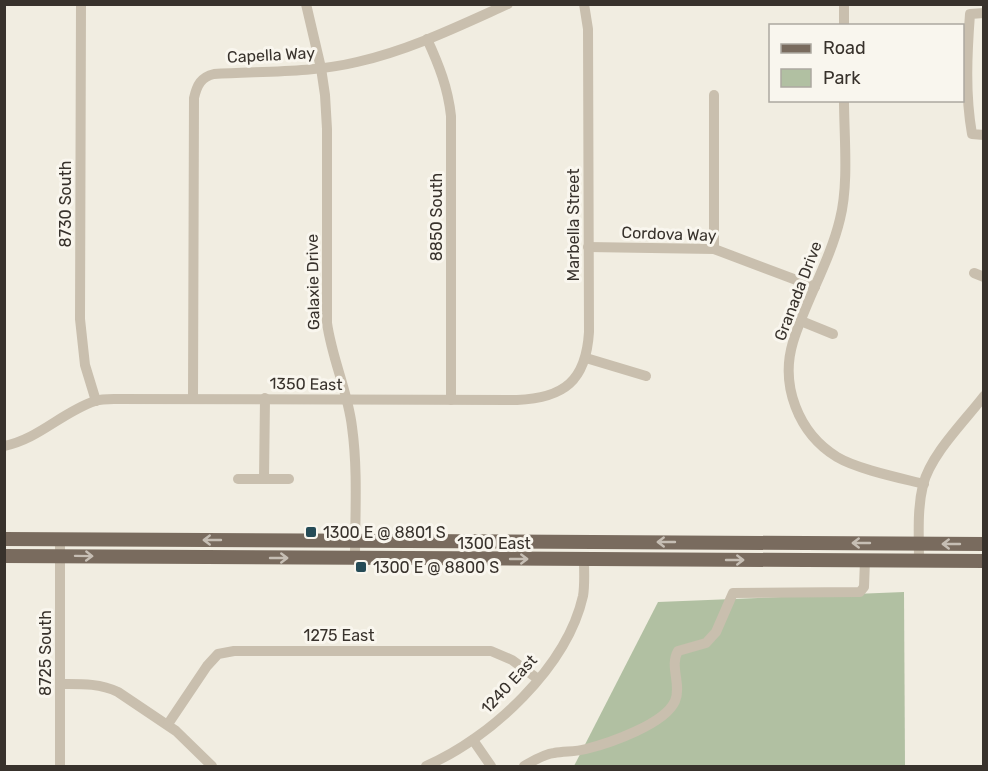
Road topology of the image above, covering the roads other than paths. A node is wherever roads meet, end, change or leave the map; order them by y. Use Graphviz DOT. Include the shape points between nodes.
graph roads {
  1 [pos="81,4"];
  2 [pos="306,4"];
  3 [pos="508,4"];
  4 [pos="584,4"];
  5 [pos="843,4"];
  6 [pos="984,13"];
  7 [pos="844,24"];
  8 [pos="427,39"];
  9 [pos="321,68"];
  10 [pos="714,95"];
  11 [pos="844,102"];
  12 [pos="984,135"];
  13 [pos="588,247"];
  14 [pos="714,249"];
  15 [pos="815,287"];
  16 [pos="801,321"];
  17 [pos="833,334"];
  18 [pos="586,358"];
  19 [pos="646,376"];
  20 [pos="984,396"];
  21 [pos="193,398"];
  22 [pos="265,398"];
  23 [pos="346,400"];
  24 [pos="450,400"];
  25 [pos="517,400"];
  26 [pos="96,401"];
  27 [pos="4,446"];
  28 [pos="238,479"];
  29 [pos="264,479"];
  30 [pos="289,479"];
  31 [pos="924,484"];
  32 [pos="4,539"];
  33 [pos="60,539"];
  34 [pos="355,541"];
  35 [pos="919,543"];
  36 [pos="984,544"];
  37 [pos="4,556"];
  38 [pos="60,556"];
  39 [pos="355,558"];
  40 [pos="584,560"];
  41 [pos="865,560"];
  42 [pos="919,561"];
  43 [pos="984,561"];
  44 [pos="538,679"];
  45 [pos="60,684"];
  46 [pos="168,724"];
  47 [pos="473,740"];
  48 [pos="60,766"];
  49 [pos="212,766"];
  50 [pos="426,766"];
  51 [pos="491,766"];
  52 [pos="524,766"];
  1 -- 26 [label="street, 8730 South" via="80,320 85,365"];
  2 -- 9 [label="street, Galaxie Drive"];
  3 -- 8 [label="street, Capella Way"];
  4 -- 13 [label="street, Marbella Street" via="588,29"];
  5 -- 7 [label="street"];
  6 -- 12 [label="street" via="970,14 968,43 972,134"];
  8 -- 9 [label="street, Capella Way" via="380,57"];
  8 -- 24 [label="street, 8850 South" via="449,94 451,116"];
  9 -- 21 [label="street, Capella Way" via="214,74 201,80 196,88"];
  9 -- 23 [label="street, Galaxie Drive" via="327,129 327,323"];
  10 -- 14 [label="street"];
  11 -- 15 [label="street, Granada Drive" via="843,204"];
  13 -- 14 [label="street, Cordova Way"];
  13 -- 18 [label="street, Marbella Street"];
  14 -- 15 [label="street, Cordova Way"];
  15 -- 16 [label="street, Granada Drive"];
  16 -- 17 [label="street"];
  16 -- 31 [label="street, Granada Drive" via="789,362 789,382 793,401 811,434 837,457 852,464"];
  18 -- 19 [label="street"];
  18 -- 25 [label="street, Marbella Street" via="563,389 549,397"];
  20 -- 31 [label="street" via="933,462"];
  21 -- 22 [label="street, 1350 East"];
  21 -- 26 [label="street, 1350 East"];
  22 -- 23 [label="street, 1350 East"];
  22 -- 29 [label="street"];
  23 -- 24 [label="street, 1350 East"];
  23 -- 34 [label="street, Galaxie Drive" via="354,446"];
  24 -- 25 [label="street, 1350 East"];
  26 -- 27 [label="street" via="28,440"];
  28 -- 29 [label="street"];
  29 -- 30 [label="street"];
  31 -- 35 [label="street"];
  32 -- 33 [label="main road, 1300 East"];
  34 -- 33 [label="main road, 1300 East, one-way"];
  33 -- 38 [label="street, 8725 South"];
  35 -- 34 [label="main road, 1300 East, one-way"];
  34 -- 39 [label="street, Galaxie Drive"];
  36 -- 35 [label="main road, 1300 East, one-way"];
  35 -- 42 [label="street"];
  37 -- 38 [label="main road, 1300 East"];
  38 -- 39 [label="main road, 1300 East, one-way"];
  38 -- 45 [label="street, 8725 South"];
  39 -- 40 [label="main road, 1300 East, one-way"];
  40 -- 41 [label="main road, 1300 East, one-way"];
  40 -- 44 [label="street, 1240 East" via="583,594 577,617"];
  41 -- 42 [label="main road, 1300 East"];
  41 -- 52 [label="street" via="864,587 860,592 733,592 716,632 706,643 678,651 674,658 678,689 666,714 613,740 587,749 552,753"];
  42 -- 43 [label="main road, 1300 East"];
  44 -- 46 [label="street, 1275 East" via="512,660 491,651 234,651 218,654 207,666"];
  44 -- 47 [label="street, 1240 East"];
  45 -- 46 [label="street" via="109,687"];
  45 -- 48 [label="street, 8725 South"];
  46 -- 49 [label="street"];
  47 -- 50 [label="street, 1240 East"];
  47 -- 51 [label="street"];
}
